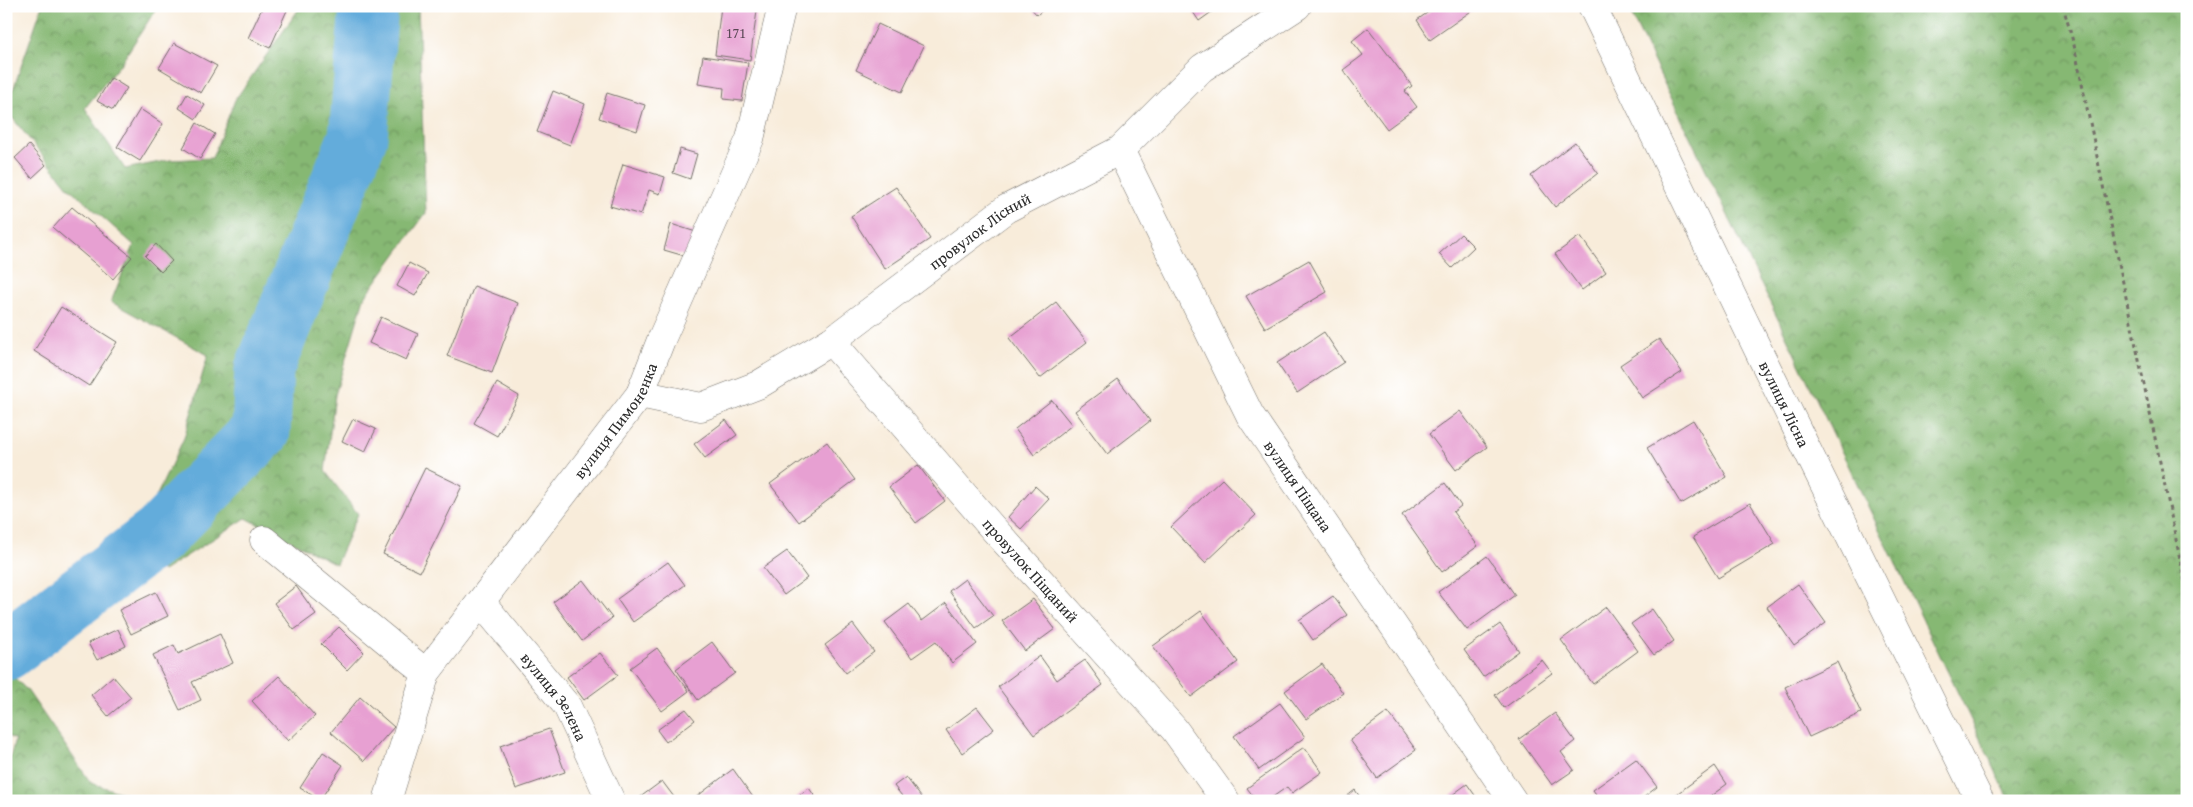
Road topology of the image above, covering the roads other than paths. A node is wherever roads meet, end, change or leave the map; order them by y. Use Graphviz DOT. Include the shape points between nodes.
graph roads {
  1 [pos="782,6"];
  2 [pos="1297,6"];
  3 [pos="1592,6"];
  4 [pos="1120,150"];
  5 [pos="831,341"];
  6 [pos="640,394"];
  7 [pos="264,540"];
  8 [pos="481,602"];
  9 [pos="426,673"];
  10 [pos="387,801"];
  11 [pos="611,801"];
  12 [pos="1226,801"];
  13 [pos="1513,801"];
  14 [pos="1980,801"];
  1 -- 6 [label="street, вулиця Пимоненка" via="750,139 660,340"];
  2 -- 4 [label="street, провулок Лісний" via="1202,68"];
  3 -- 14 [label="street, вулиця Лісна"];
  4 -- 5 [label="street, провулок Лісний" via="1006,209"];
  4 -- 13 [label="street, вулиця Піщана" via="1250,415"];
  5 -- 6 [label="street, провулок Лісний" via="758,384 701,406"];
  5 -- 12 [label="street, провулок Піщаний" via="990,525 1174,729"];
  6 -- 8 [label="street, вулиця Пимоненка"];
  7 -- 9 [label="street"];
  8 -- 9 [label="street, вулиця Пимоненка"];
  8 -- 11 [label="street, вулиця Зелена" via="567,706"];
  9 -- 10 [label="street, вулиця Пимоненка"];
}
